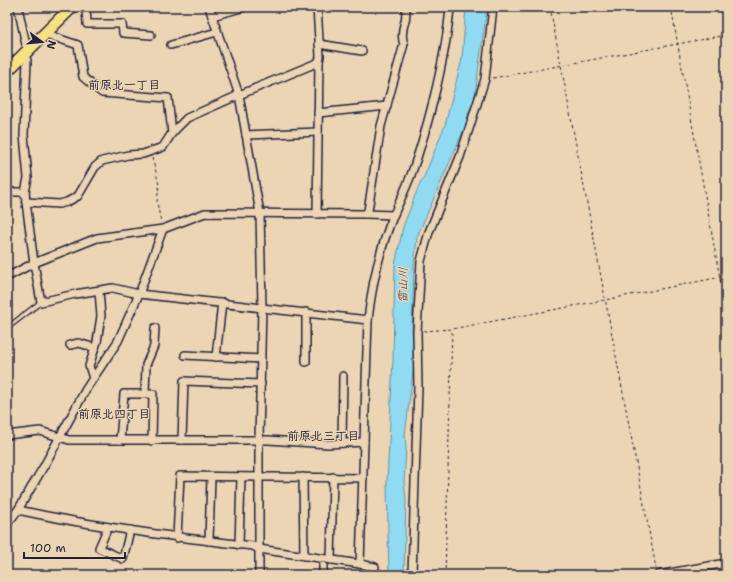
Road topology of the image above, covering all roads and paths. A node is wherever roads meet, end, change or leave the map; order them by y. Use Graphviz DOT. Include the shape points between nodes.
graph roads {
  1 [pos="18,7"];
  2 [pos="72,7"];
  3 [pos="86,7"];
  4 [pos="209,7"];
  5 [pos="244,7"];
  6 [pos="317,7"];
  7 [pos="406,7"];
  8 [pos="450,7"];
  9 [pos="493,7"];
  10 [pos="550,7"];
  11 [pos="671,7"];
  12 [pos="212,16"];
  13 [pos="49,30"];
  14 [pos="217,32"];
  15 [pos="151,35"];
  16 [pos="726,36"];
  17 [pos="319,44"];
  18 [pos="678,44"];
  19 [pos="171,45"];
  20 [pos="362,51"];
  21 [pos="27,52"];
  22 [pos="319,62"];
  23 [pos="561,65"];
  24 [pos="7,71"];
  25 [pos="485,79"];
  26 [pos="239,95"];
  27 [pos="387,106"];
  28 [pos="318,113"];
  29 [pos="318,132"];
  30 [pos="172,133"];
  31 [pos="246,135"];
  32 [pos="151,156"];
  33 [pos="7,192"];
  34 [pos="25,192"];
  35 [pos="26,202"];
  36 [pos="260,213"];
  37 [pos="317,214"];
  38 [pos="366,214"];
  39 [pos="394,216"];
  40 [pos="163,229"];
  41 [pos="34,263"];
  42 [pos="726,276"];
  43 [pos="7,277"];
  44 [pos="720,277"];
  45 [pos="99,291"];
  46 [pos="139,294"];
  47 [pos="606,300"];
  48 [pos="41,302"];
  49 [pos="222,302"];
  50 [pos="262,307"];
  51 [pos="306,312"];
  52 [pos="726,312"];
  53 [pos="368,320"];
  54 [pos="7,328"];
  55 [pos="155,328"];
  56 [pos="452,329"];
  57 [pos="417,332"];
  58 [pos="70,345"];
  59 [pos="95,348"];
  60 [pos="185,355"];
  61 [pos="216,357"];
  62 [pos="261,360"];
  63 [pos="306,362"];
  64 [pos="343,376"];
  65 [pos="93,378"];
  66 [pos="261,384"];
  67 [pos="145,394"];
  68 [pos="7,435"];
  69 [pos="60,438"];
  70 [pos="120,440"];
  71 [pos="182,440"];
  72 [pos="259,440"];
  73 [pos="152,441"];
  74 [pos="364,442"];
  75 [pos="342,443"];
  76 [pos="211,477"];
  77 [pos="241,477"];
  78 [pos="259,477"];
  79 [pos="303,478"];
  80 [pos="333,478"];
  81 [pos="363,478"];
  82 [pos="18,510"];
  83 [pos="7,524"];
  84 [pos="108,527"];
  85 [pos="130,530"];
  86 [pos="177,538"];
  87 [pos="209,541"];
  88 [pos="239,544"];
  89 [pos="259,549"];
  90 [pos="304,556"];
  91 [pos="331,560"];
  92 [pos="726,563"];
  93 [pos="360,564"];
  94 [pos="323,566"];
  95 [pos="656,567"];
  96 [pos="259,575"];
  97 [pos="323,575"];
  98 [pos="373,575"];
  99 [pos="412,575"];
  100 [pos="445,575"];
  101 [pos="658,575"];
  1 -- 21 [label="street"];
  2 -- 13 [label="main road"];
  3 -- 15 [label="street" via="86,24 122,24 123,33"];
  4 -- 12 [label="street"];
  5 -- 12 [label="street"];
  6 -- 17 [label="street"];
  7 -- 27 [label="street" via="406,20 403,25 404,44"];
  8 -- 39 [label="street" via="443,57 425,133"];
  9 -- 25 [label="street"];
  10 -- 23 [label="path"];
  11 -- 18 [label="path"];
  12 -- 14 [label="street"];
  13 -- 21 [label="main road"];
  13 -- 30 [label="street" via="51,36 78,45 83,77 102,93 168,98"];
  14 -- 19 [label="street"];
  14 -- 26 [label="street"];
  16 -- 18 [label="path"];
  17 -- 20 [label="street"];
  17 -- 22 [label="street"];
  18 -- 23 [label="path"];
  18 -- 44 [label="path"];
  21 -- 24 [label="main road"];
  21 -- 34 [label="street" via="24,135 28,178"];
  22 -- 26 [label="street"];
  22 -- 28 [label="street"];
  23 -- 25 [label="path"];
  23 -- 47 [label="path"];
  25 -- 57 [label="street" via="460,157 421,261"];
  26 -- 30 [label="street" via="187,118"];
  26 -- 31 [label="street"];
  27 -- 28 [label="street"];
  27 -- 38 [label="street" via="381,126"];
  28 -- 29 [label="street"];
  29 -- 31 [label="street"];
  29 -- 37 [label="street"];
  30 -- 35 [label="street" via="164,148 102,161 95,167 78,196 67,202"];
  31 -- 36 [label="street"];
  32 -- 40 [label="path" via="159,185 157,202"];
  33 -- 34 [label="street"];
  34 -- 35 [label="street"];
  35 -- 41 [label="street"];
  36 -- 37 [label="street"];
  36 -- 40 [label="street" via="205,213"];
  36 -- 50 [label="street"];
  37 -- 38 [label="street"];
  38 -- 39 [label="street"];
  39 -- 53 [label="street" via="375,272"];
  40 -- 41 [label="street" via="97,238"];
  40 -- 46 [label="street"];
  41 -- 43 [label="street"];
  41 -- 48 [label="street"];
  42 -- 44 [label="path"];
  44 -- 47 [label="path"];
  44 -- 52 [label="path"];
  45 -- 46 [label="street" via="113,288"];
  45 -- 48 [label="street"];
  45 -- 59 [label="street" via="101,316"];
  46 -- 49 [label="street"];
  46 -- 65 [label="street" via="118,342"];
  47 -- 56 [label="path"];
  47 -- 95 [label="path"];
  48 -- 54 [label="lane"];
  49 -- 50 [label="street"];
  49 -- 61 [label="street"];
  50 -- 51 [label="street"];
  50 -- 62 [label="street"];
  51 -- 53 [label="street"];
  51 -- 63 [label="street"];
  53 -- 74 [label="street"];
  55 -- 67 [label="street" via="154,346 146,365"];
  56 -- 57 [label="path"];
  56 -- 100 [label="path"];
  57 -- 99 [label="street" via="418,387"];
  58 -- 59 [label="street" via="79,343"];
  59 -- 65 [label="street" via="89,366"];
  60 -- 61 [label="street"];
  61 -- 62 [label="street"];
  62 -- 66 [label="street"];
  64 -- 75 [label="street"];
  65 -- 69 [label="street"];
  66 -- 71 [label="street" via="184,381"];
  66 -- 72 [label="street"];
  67 -- 70 [label="street" via="124,394"];
  67 -- 73 [label="street" via="153,394"];
  68 -- 69 [label="street" via="40,431"];
  69 -- 70 [label="street"];
  69 -- 82 [label="street"];
  70 -- 73 [label="street"];
  71 -- 72 [label="street"];
  71 -- 73 [label="street"];
  72 -- 75 [label="street"];
  72 -- 78 [label="street"];
  74 -- 75 [label="street"];
  74 -- 81 [label="street"];
  76 -- 77 [label="street"];
  76 -- 86 [label="street" via="180,476"];
  76 -- 87 [label="street"];
  77 -- 78 [label="street"];
  77 -- 88 [label="street"];
  78 -- 79 [label="street"];
  78 -- 89 [label="street"];
  79 -- 80 [label="street"];
  79 -- 90 [label="street"];
  80 -- 81 [label="street"];
  80 -- 91 [label="street"];
  81 -- 93 [label="street"];
  82 -- 83 [label="street"];
  82 -- 84 [label="street"];
  84 -- 85 [label="street"];
  84 -- 85 [label="street" via="99,548 123,559"];
  85 -- 86 [label="street"];
  86 -- 87 [label="street"];
  87 -- 88 [label="street"];
  88 -- 89 [label="street"];
  89 -- 90 [label="street"];
  89 -- 96 [label="street"];
  90 -- 91 [label="street"];
  91 -- 93 [label="street"];
  92 -- 101 [label="street"];
  93 -- 98 [label="street" via="375,567"];
  94 -- 97 [label="street"];
}
